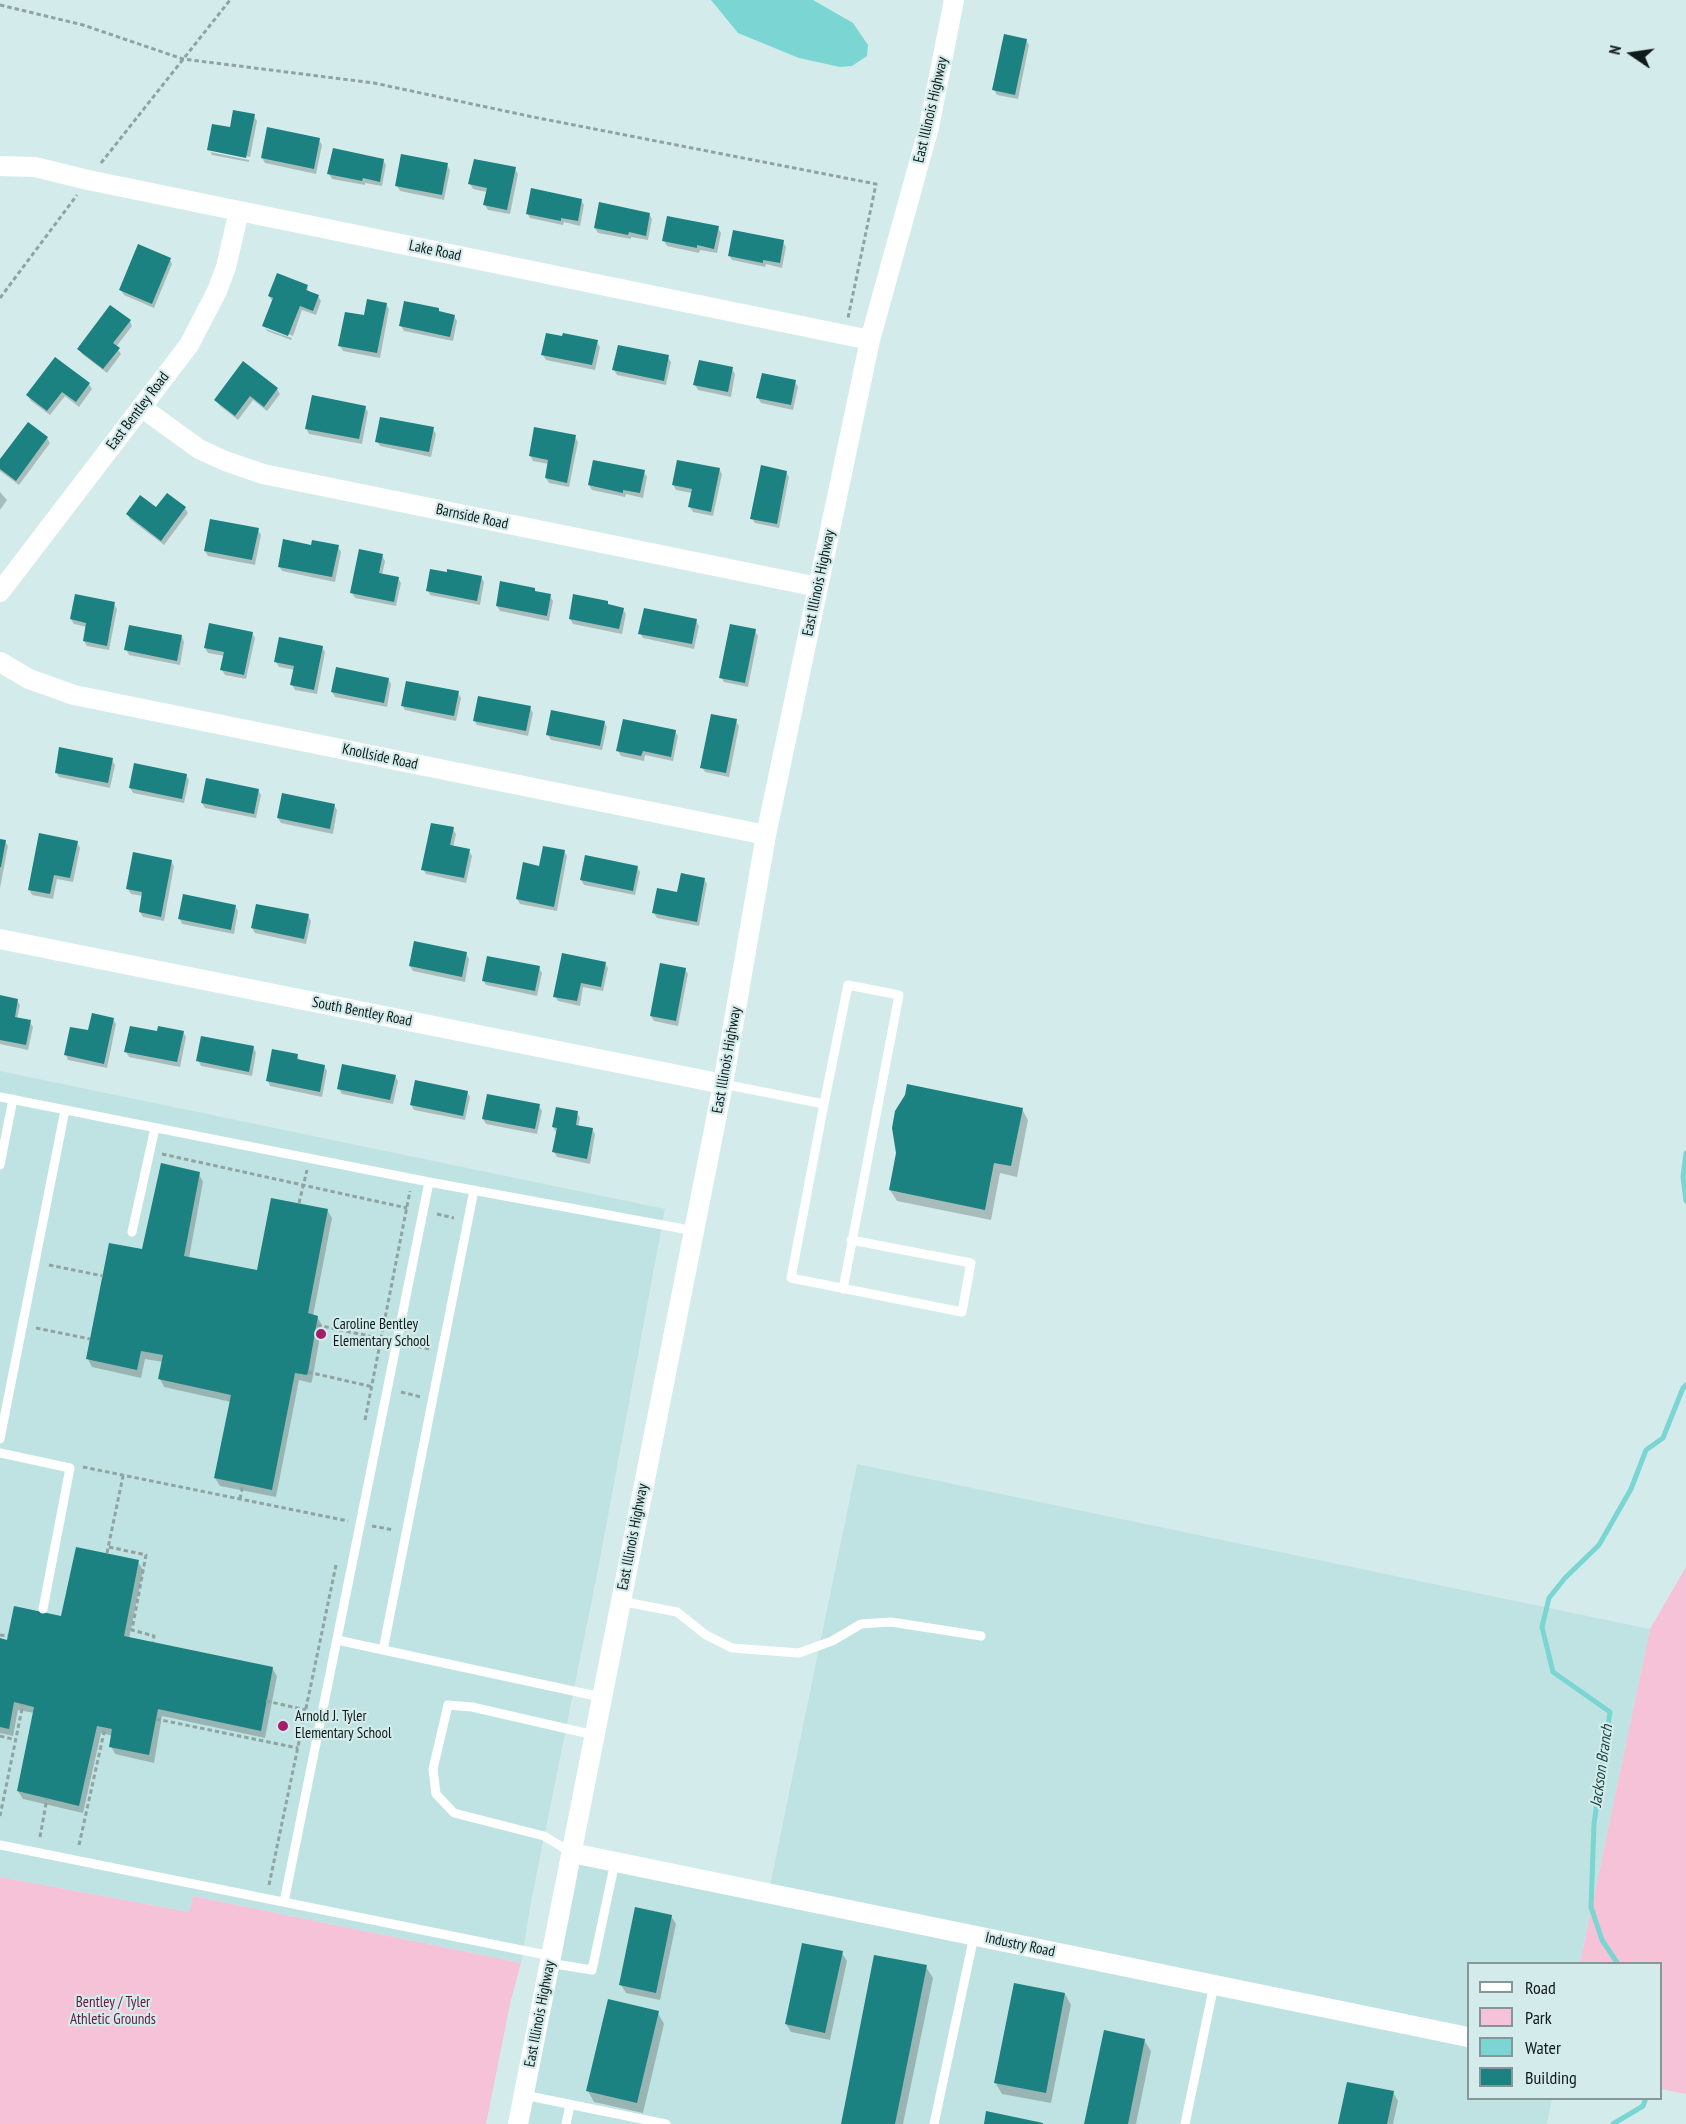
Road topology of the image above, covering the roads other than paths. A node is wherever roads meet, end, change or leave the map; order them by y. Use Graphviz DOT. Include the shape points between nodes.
graph roads {
  1 [pos="954,0"];
  2 [pos="0,166"];
  3 [pos="239,211"];
  4 [pos="870,340"];
  5 [pos="141,407"];
  6 [pos="818,587"];
  7 [pos="0,592"];
  8 [pos="0,662"];
  9 [pos="766,835"];
  10 [pos="0,939"];
  11 [pos="723,1084"];
  12 [pos="0,1097"];
  13 [pos="13,1099"];
  14 [pos="824,1104"];
  15 [pos="64,1110"];
  16 [pos="155,1128"];
  17 [pos="0,1165"];
  18 [pos="429,1182"];
  19 [pos="474,1190"];
  20 [pos="695,1231"];
  21 [pos="132,1232"];
  22 [pos="851,1240"];
  23 [pos="843,1289"];
  24 [pos="0,1439"];
  25 [pos="0,1453"];
  26 [pos="620,1601"];
  27 [pos="43,1609"];
  28 [pos="981,1636"];
  29 [pos="337,1640"];
  30 [pos="383,1650"];
  31 [pos="601,1697"];
  32 [pos="594,1735"];
  33 [pos="0,1845"];
  34 [pos="572,1853"];
  35 [pos="615,1862"];
  36 [pos="284,1902"];
  37 [pos="974,1936"];
  38 [pos="550,1960"];
  39 [pos="1214,1985"];
  40 [pos="1467,2037"];
  41 [pos="524,2095"];
  42 [pos="570,2104"];
  43 [pos="518,2124"];
  44 [pos="566,2124"];
  45 [pos="666,2124"];
  46 [pos="934,2124"];
  47 [pos="1185,2124"];
  1 -- 4 [label="street, East Illinois Highway" via="930,127"];
  2 -- 3 [label="street, Lake Road" via="35,167"];
  3 -- 4 [label="street, Lake Road"];
  3 -- 5 [label="street, East Bentley Road" via="226,267 203,320 189,345"];
  4 -- 6 [label="street, East Illinois Highway"];
  5 -- 6 [label="street, Barnside Road" via="199,449 263,474"];
  5 -- 7 [label="street, East Bentley Road"];
  6 -- 9 [label="street, East Illinois Highway"];
  8 -- 9 [label="street, Knollside Road" via="29,679 74,695"];
  9 -- 11 [label="street, East Illinois Highway"];
  10 -- 11 [label="street, South Bentley Road"];
  11 -- 14 [label="lane"];
  11 -- 20 [label="street, East Illinois Highway"];
  12 -- 13 [label="lane"];
  13 -- 15 [label="lane"];
  13 -- 17 [label="lane"];
  14 -- 22 [label="lane" via="848,985 899,995"];
  14 -- 23 [label="lane" via="790,1278"];
  15 -- 16 [label="lane"];
  15 -- 24 [label="lane"];
  16 -- 18 [label="lane"];
  16 -- 21 [label="lane"];
  18 -- 19 [label="lane"];
  18 -- 29 [label="lane"];
  19 -- 20 [label="lane"];
  19 -- 30 [label="lane"];
  20 -- 26 [label="street, East Illinois Highway"];
  22 -- 23 [label="lane"];
  22 -- 23 [label="lane" via="971,1263 962,1312"];
  25 -- 27 [label="lane" via="70,1468"];
  26 -- 28 [label="lane" via="677,1612 706,1635 732,1648 799,1653 832,1641 861,1624 891,1622"];
  26 -- 31 [label="street, East Illinois Highway"];
  29 -- 30 [label="lane"];
  29 -- 36 [label="lane"];
  30 -- 31 [label="lane"];
  31 -- 32 [label="street, East Illinois Highway"];
  32 -- 34 [label="street, East Illinois Highway"];
  32 -- 34 [label="lane" via="448,1705 433,1769 436,1794 454,1814 544,1836"];
  33 -- 36 [label="lane"];
  34 -- 35 [label="street, Industry Road"];
  34 -- 38 [label="street, East Illinois Highway"];
  35 -- 37 [label="street, Industry Road"];
  35 -- 38 [label="lane" via="592,1970"];
  36 -- 38 [label="lane"];
  37 -- 39 [label="street, Industry Road"];
  37 -- 46 [label="lane"];
  38 -- 41 [label="street, East Illinois Highway"];
  39 -- 40 [label="street, Industry Road"];
  39 -- 47 [label="lane"];
  41 -- 42 [label="lane"];
  41 -- 43 [label="street, East Illinois Highway"];
  42 -- 44 [label="lane"];
  42 -- 45 [label="lane"];
}
